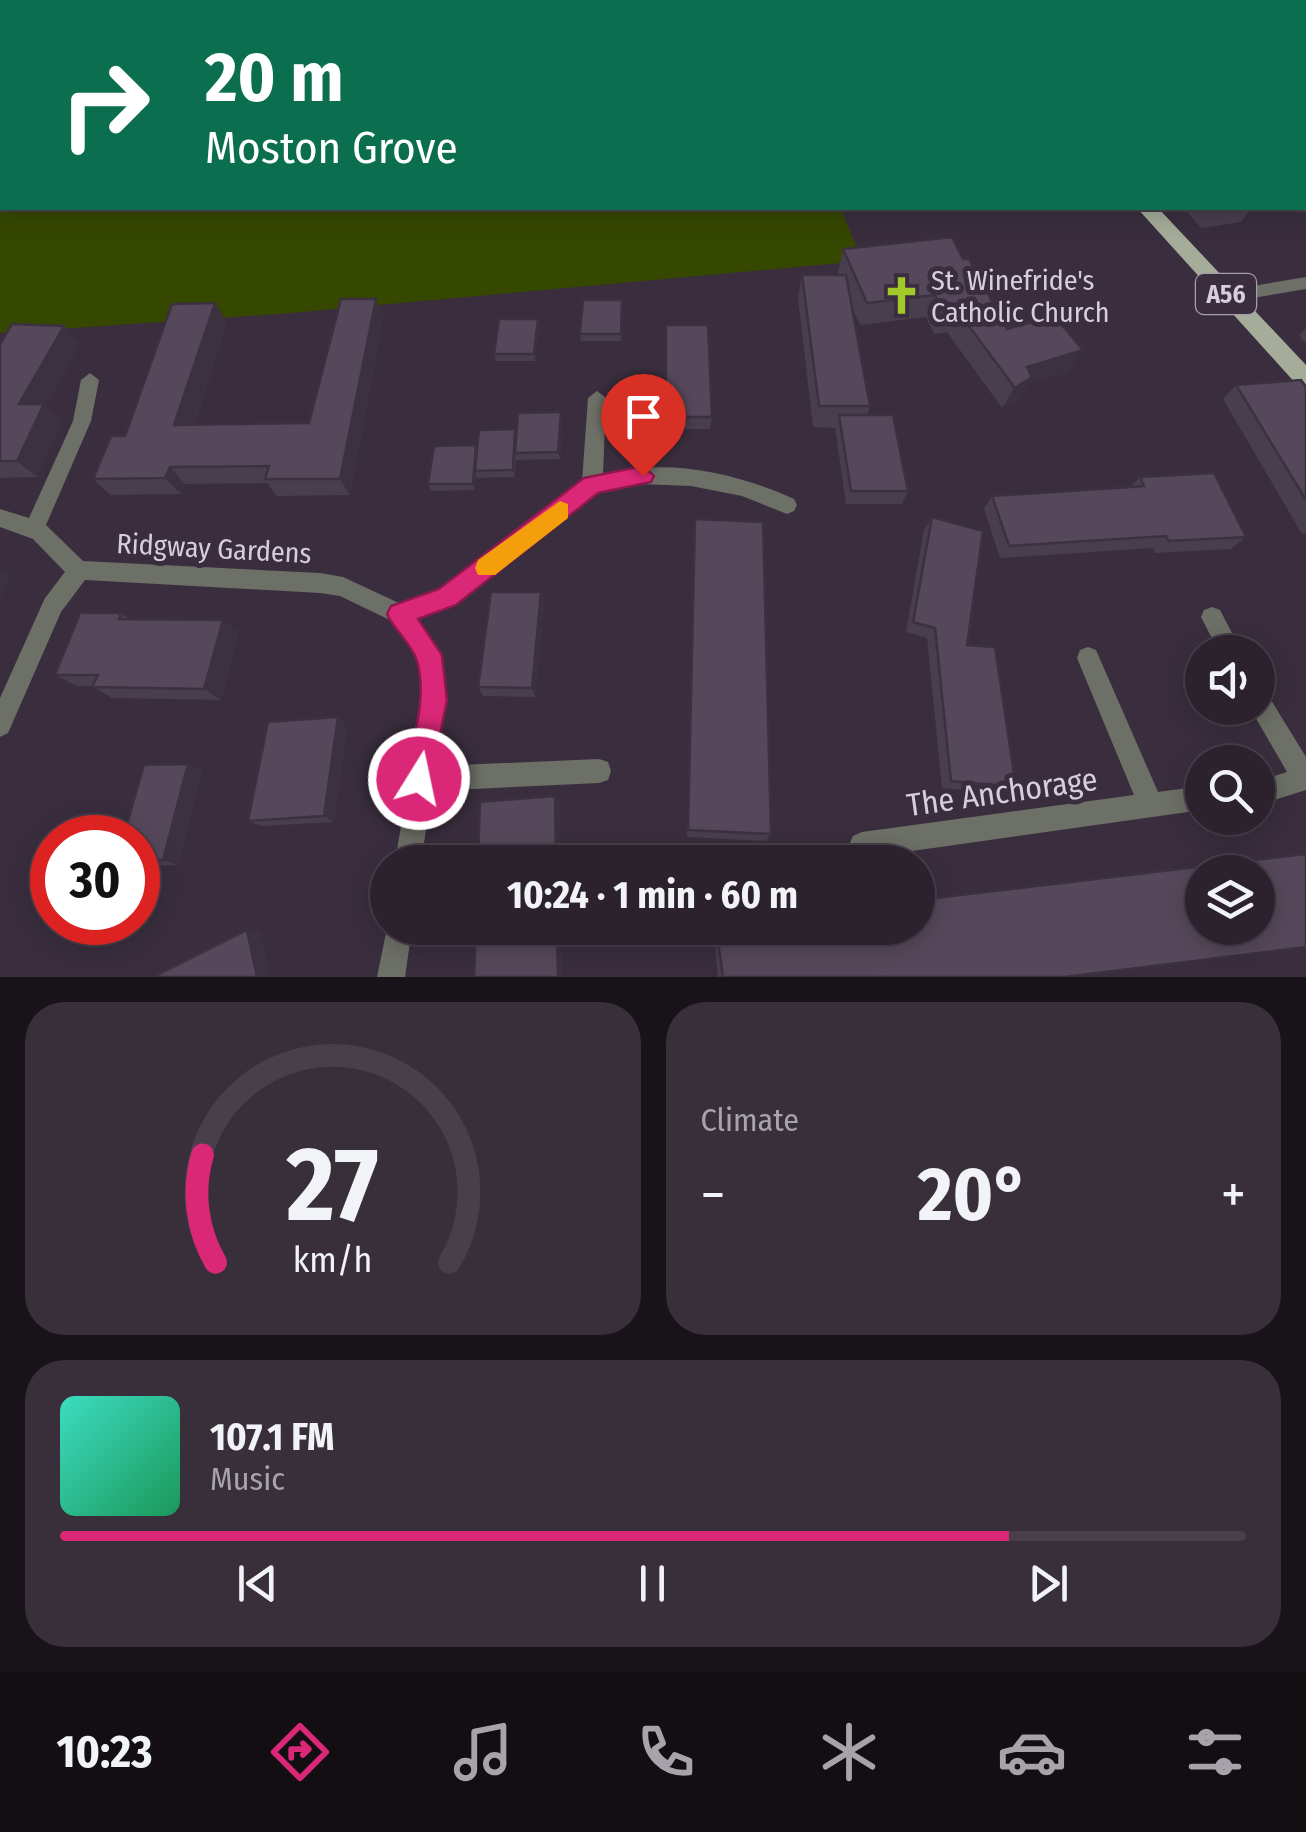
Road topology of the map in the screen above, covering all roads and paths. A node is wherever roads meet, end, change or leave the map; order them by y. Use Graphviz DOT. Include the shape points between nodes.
graph roads {
  1 [pos="1149,210"];
  2 [pos="1306,283"];
  3 [pos="1228,296"];
  4 [pos="90,380"];
  5 [pos="1306,380"];
  6 [pos="597,398"];
  7 [pos="592,485"];
  8 [pos="787,505"];
  9 [pos="0,518"];
  10 [pos="35,528"];
  11 [pos="80,570"];
  12 [pos="400,614"];
  13 [pos="1212,617"];
  14 [pos="1222,635"];
  15 [pos="1088,658"];
  16 [pos="0,725"];
  17 [pos="1273,725"];
  18 [pos="599,771"];
  19 [pos="1306,778"];
  20 [pos="419,779"];
  21 [pos="1275,787"];
  22 [pos="1185,800"];
  23 [pos="1150,803"];
  24 [pos="410,845"];
  25 [pos="862,845"];
  26 [pos="396,945"];
  27 [pos="391,977"];
  1 -- 3 [label="main road, A56"];
  2 -- 3 [label="street"];
  3 -- 5 [label="main road, A56"];
  4 -- 10 [label="street" via="82,421"];
  6 -- 7 [label="street"];
  7 -- 8 [label="street" via="643,476 700,480 752,487"];
  7 -- 12 [label="street" via="447,597"];
  9 -- 10 [label="street"];
  10 -- 11 [label="street, Ridgway Gardens"];
  11 -- 12 [label="street, Ridgway Gardens" via="320,583"];
  11 -- 16 [label="street, Ridgway Gardens" via="53,605"];
  12 -- 20 [label="street" via="430,655 434,700"];
  13 -- 14 [label="street"];
  15 -- 23 [label="street, The Anchorage"];
  17 -- 19 [label="street"];
  18 -- 20 [label="street"];
  19 -- 21 [label="street"];
  20 -- 24 [label="street"];
  22 -- 23 [label="street, The Anchorage"];
  23 -- 25 [label="street, The Anchorage"];
  26 -- 27 [label="street"];
}
